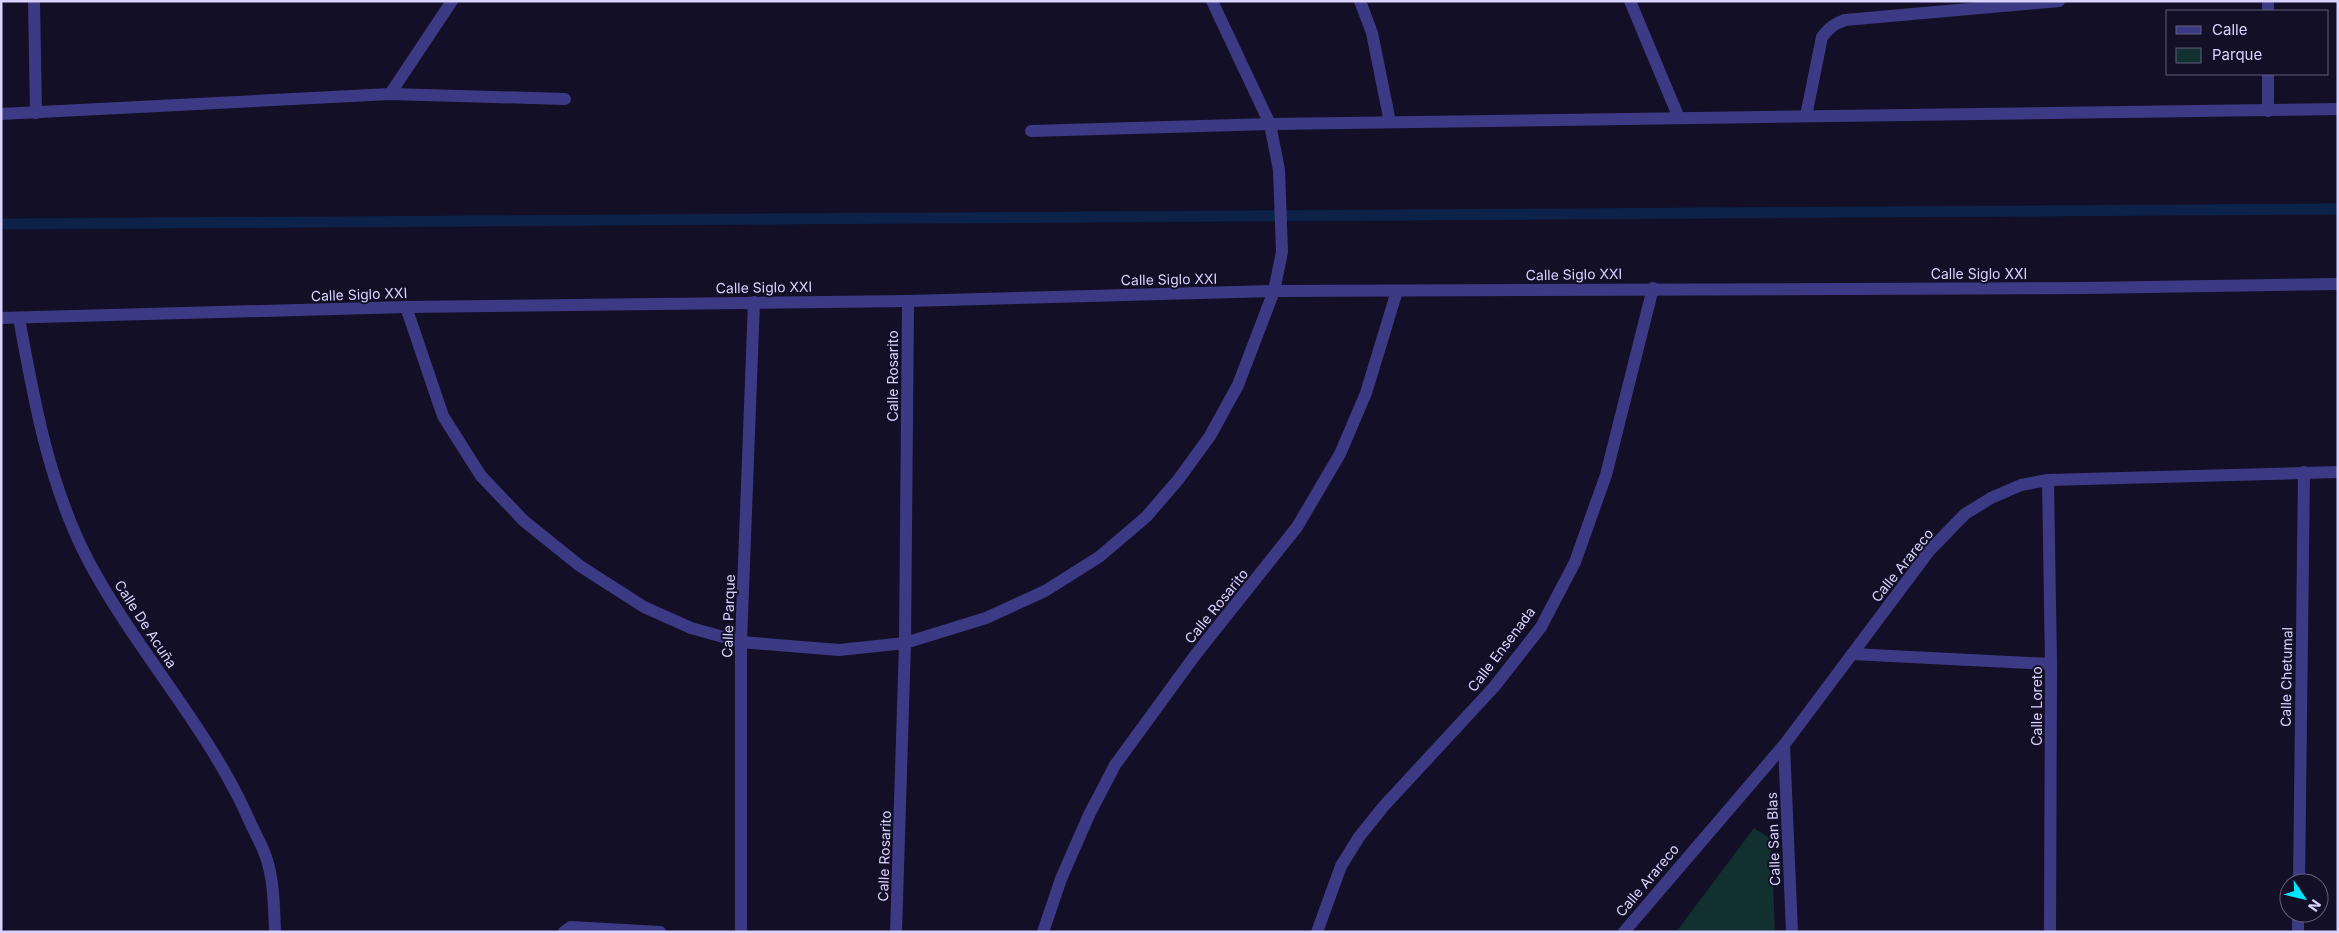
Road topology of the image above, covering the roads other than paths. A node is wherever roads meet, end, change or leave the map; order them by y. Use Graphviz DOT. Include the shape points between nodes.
graph roads {
  1 [pos="34,1"];
  2 [pos="452,1"];
  3 [pos="1212,1"];
  4 [pos="1360,1"];
  5 [pos="1630,1"];
  6 [pos="2059,1"];
  7 [pos="2268,75"];
  8 [pos="390,94"];
  9 [pos="565,99"];
  10 [pos="2338,109"];
  11 [pos="2268,111"];
  12 [pos="36,113"];
  13 [pos="1,114"];
  14 [pos="1806,116"];
  15 [pos="1679,118"];
  16 [pos="1390,122"];
  17 [pos="1270,124"];
  18 [pos="1031,131"];
  19 [pos="2338,284"];
  20 [pos="1653,288"];
  21 [pos="1274,291"];
  22 [pos="1398,292"];
  23 [pos="908,301"];
  24 [pos="754,302"];
  25 [pos="406,307"];
  26 [pos="1,318"];
  27 [pos="19,318"];
  28 [pos="2304,472"];
  29 [pos="2338,472"];
  30 [pos="2048,480"];
  31 [pos="741,642"];
  32 [pos="905,643"];
  33 [pos="1852,654"];
  34 [pos="2051,664"];
  35 [pos="1784,745"];
  36 [pos="2299,873"];
  37 [pos="274,932"];
  38 [pos="564,932"];
  39 [pos="660,932"];
  40 [pos="741,932"];
  41 [pos="896,932"];
  42 [pos="1043,932"];
  43 [pos="1317,932"];
  44 [pos="1624,932"];
  45 [pos="1792,932"];
  46 [pos="2050,932"];
  1 -- 12 [label="street"];
  2 -- 8 [label="street"];
  3 -- 17 [label="street"];
  4 -- 16 [label="street" via="1372,33"];
  5 -- 15 [label="street"];
  6 -- 14 [label="street" via="1845,20 1836,24 1828,28 1822,37"];
  7 -- 11 [label="street"];
  8 -- 9 [label="street"];
  8 -- 12 [label="street"];
  10 -- 11 [label="street"];
  11 -- 14 [label="street"];
  12 -- 13 [label="street"];
  14 -- 15 [label="street"];
  15 -- 16 [label="street"];
  16 -- 17 [label="street"];
  17 -- 18 [label="street"];
  17 -- 21 [label="street" via="1279,170 1282,252"];
  19 -- 20 [label="street, Calle Siglo XXI" via="2085,288"];
  20 -- 22 [label="street, Calle Siglo XXI"];
  20 -- 43 [label="street, Calle Ensenada" via="1606,475 1575,562 1541,626 1494,687 1359,837 1341,866"];
  21 -- 22 [label="street, Calle Siglo XXI"];
  21 -- 23 [label="street, Calle Siglo XXI"];
  21 -- 32 [label="street" via="1238,385 1210,436 1146,517 1099,557 1045,591 986,618"];
  22 -- 42 [label="street, Calle Rosarito" via="1366,393 1340,454 1297,527 1196,654 1115,765 1061,879"];
  23 -- 24 [label="street, Calle Siglo XXI"];
  23 -- 32 [label="street, Calle Rosarito"];
  24 -- 25 [label="street, Calle Siglo XXI"];
  24 -- 31 [label="street, Calle Parque"];
  25 -- 27 [label="street, Calle Siglo XXI"];
  25 -- 31 [label="street" via="443,416 481,476 524,521 580,566 644,606 691,628"];
  26 -- 27 [label="street, Calle Siglo XXI"];
  27 -- 37 [label="street, Calle De Acuña" via="39,427 65,508 88,561 139,644 207,741 242,802 267,860 274,898"];
  28 -- 29 [label="street, Calle Arareco"];
  28 -- 30 [label="street, Calle Arareco"];
  28 -- 36 [label="street, Calle Chetumal"];
  30 -- 33 [label="street, Calle Arareco" via="2021,485 1999,494 1965,514 1930,550"];
  30 -- 34 [label="street, Calle Loreto"];
  31 -- 32 [label="street" via="839,650"];
  31 -- 40 [label="street, Calle Parque"];
  32 -- 41 [label="street, Calle Rosarito"];
  33 -- 34 [label="street"];
  33 -- 35 [label="street, Calle Arareco"];
  34 -- 46 [label="street, Calle Loreto"];
  35 -- 44 [label="street, Calle Arareco"];
  35 -- 45 [label="street, Calle San Blas"];
  38 -- 39 [label="street" via="571,927"];
}
